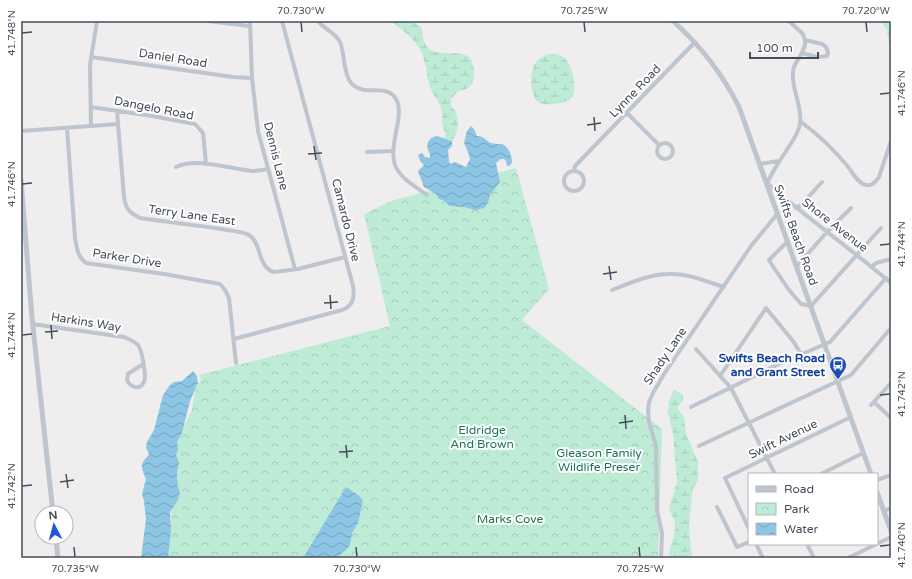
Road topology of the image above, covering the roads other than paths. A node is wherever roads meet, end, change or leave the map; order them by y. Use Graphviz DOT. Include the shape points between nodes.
graph roads {
  1 [pos="97,21"];
  2 [pos="208,21"];
  3 [pos="250,21"];
  4 [pos="282,21"];
  5 [pos="318,21"];
  6 [pos="673,21"];
  7 [pos="789,21"];
  8 [pos="249,26"];
  9 [pos="805,40"];
  10 [pos="695,42"];
  11 [pos="802,53"];
  12 [pos="91,57"];
  13 [pos="252,78"];
  14 [pos="91,106"];
  15 [pos="117,111"];
  16 [pos="627,113"];
  17 [pos="800,121"];
  18 [pos="118,124"];
  19 [pos="92,126"];
  20 [pos="67,128"];
  21 [pos="21,131"];
  22 [pos="891,141"];
  23 [pos="659,145"];
  24 [pos="392,151"];
  25 [pos="367,152"];
  26 [pos="779,161"];
  27 [pos="206,164"];
  28 [pos="759,164"];
  29 [pos="176,167"];
  30 [pos="268,169"];
  31 [pos="574,171"];
  32 [pos="21,180"];
  33 [pos="822,182"];
  34 [pos="767,184"];
  35 [pos="427,195"];
  36 [pos="796,208"];
  37 [pos="851,208"];
  38 [pos="778,213"];
  39 [pos="881,228"];
  40 [pos="827,232"];
  41 [pos="788,241"];
  42 [pos="857,255"];
  43 [pos="345,257"];
  44 [pos="891,259"];
  45 [pos="797,266"];
  46 [pos="871,266"];
  47 [pos="295,270"];
  48 [pos="886,278"];
  49 [pos="891,283"];
  50 [pos="724,287"];
  51 [pos="612,290"];
  52 [pos="811,306"];
  53 [pos="32,324"];
  54 [pos="891,328"];
  55 [pos="234,338"];
  56 [pos="824,344"];
  57 [pos="696,349"];
  58 [pos="801,354"];
  59 [pos="236,363"];
  60 [pos="143,364"];
  61 [pos="720,376"];
  62 [pos="838,381"];
  63 [pos="891,383"];
  64 [pos="731,388"];
  65 [pos="691,407"];
  66 [pos="851,418"];
  67 [pos="891,418"];
  68 [pos="749,423"];
  69 [pos="699,446"];
  70 [pos="863,453"];
  71 [pos="767,458"];
  72 [pos="774,473"];
  73 [pos="823,473"];
  74 [pos="871,473"];
  75 [pos="891,475"];
  76 [pos="878,480"];
  77 [pos="878,495"];
  78 [pos="52,505"];
  79 [pos="718,507"];
  80 [pos="891,508"];
  81 [pos="884,511"];
  82 [pos="748,527"];
  83 [pos="891,531"];
  84 [pos="891,537"];
  85 [pos="748,542"];
  86 [pos="878,543"];
  87 [pos="57,545"];
  88 [pos="756,545"];
  89 [pos="808,545"];
  90 [pos="875,545"];
  91 [pos="58,558"];
  92 [pos="661,558"];
  93 [pos="763,558"];
  94 [pos="814,558"];
  95 [pos="848,558"];
  1 -- 12 [label="street"];
  2 -- 8 [label="street"];
  3 -- 8 [label="street, Dennis Lane"];
  4 -- 43 [label="street, Camardo Drive"];
  5 -- 24 [label="street" via="340,42 348,77 353,85 363,90 388,92 397,101 398,118"];
  6 -- 10 [label="street, Swifts Beach Road"];
  7 -- 9 [label="street" via="803,34"];
  8 -- 13 [label="street, Dennis Lane"];
  9 -- 11 [label="street"];
  9 -- 11 [label="street" via="822,44 828,53 827,56 817,57"];
  10 -- 16 [label="street, Lynne Road"];
  10 -- 28 [label="street, Swifts Beach Road" via="729,87 739,107"];
  11 -- 17 [label="street" via="793,72"];
  12 -- 13 [label="street, Daniel Road" via="233,78"];
  12 -- 14 [label="street"];
  13 -- 30 [label="street, Dennis Lane" via="258,131"];
  14 -- 15 [label="street, Dangelo Road"];
  14 -- 19 [label="street"];
  15 -- 18 [label="street"];
  15 -- 27 [label="street, Dangelo Road" via="195,124 203,134"];
  16 -- 23 [label="street"];
  16 -- 31 [label="street, Lynne Road" via="575,166"];
  17 -- 22 [label="street" via="823,138 860,182 866,185 876,182"];
  17 -- 26 [label="street" via="790,146"];
  18 -- 19 [label="street"];
  18 -- 47 [label="street, Terry Lane East" via="124,197 130,213 140,218 248,234 264,264 271,271"];
  19 -- 20 [label="street"];
  20 -- 21 [label="street"];
  20 -- 55 [label="street, Parker Drive" via="75,238 81,260 86,263 220,284 229,298"];
  23 -- 23 [label="street" via="656,152 659,158 666,160 673,150 670,145"];
  24 -- 25 [label="street"];
  24 -- 35 [label="street" via="399,173"];
  26 -- 28 [label="street"];
  26 -- 34 [label="street"];
  27 -- 29 [label="street" via="187,163"];
  27 -- 30 [label="street" via="254,171"];
  28 -- 34 [label="street, Swifts Beach Road"];
  30 -- 47 [label="street, Dennis Lane"];
  31 -- 31 [label="street, Lynne Road" via="567,174 564,181 567,188 574,191 581,188 584,181 581,174"];
  32 -- 53 [label="street"];
  33 -- 36 [label="street"];
  34 -- 36 [label="street, Shore Avenue"];
  34 -- 38 [label="street, Swifts Beach Road"];
  36 -- 40 [label="street, Shore Avenue"];
  37 -- 40 [label="street"];
  38 -- 41 [label="street, Swifts Beach Road"];
  38 -- 50 [label="street, Shady Lane" via="751,246"];
  39 -- 42 [label="street"];
  40 -- 42 [label="street, Shore Avenue"];
  40 -- 45 [label="street"];
  41 -- 45 [label="street, Swifts Beach Road"];
  41 -- 52 [label="street" via="769,260 801,304"];
  42 -- 46 [label="street, Shore Avenue"];
  42 -- 52 [label="street"];
  43 -- 47 [label="street, Terry Lane East"];
  43 -- 55 [label="street, Camardo Drive" via="354,295 352,303 347,308"];
  44 -- 46 [label="street"];
  45 -- 52 [label="street, Swifts Beach Road"];
  46 -- 48 [label="street, Shore Avenue"];
  48 -- 49 [label="street, Shore Avenue"];
  48 -- 56 [label="street" via="833,339"];
  50 -- 51 [label="street" via="670,274 645,278"];
  50 -- 92 [label="street, Shady Lane" via="664,374 649,402 649,422 656,446 657,510 662,534"];
  52 -- 56 [label="street, Swifts Beach Road"];
  53 -- 60 [label="street, Harkins Way" via="130,339 140,349"];
  53 -- 78 [label="street"];
  54 -- 62 [label="street" via="851,375"];
  55 -- 59 [label="street, Parker Drive"];
  56 -- 58 [label="street"];
  56 -- 62 [label="street, Swifts Beach Road"];
  57 -- 61 [label="street"];
  58 -- 61 [label="street" via="766,308"];
  58 -- 64 [label="street"];
  60 -- 60 [label="street, Harkins Way" via="144,383 136,387 130,385 127,380 128,374"];
  61 -- 64 [label="street"];
  62 -- 66 [label="street, Swifts Beach Road"];
  62 -- 68 [label="street"];
  63 -- 67 [label="street" via="873,404"];
  64 -- 65 [label="street"];
  64 -- 68 [label="street"];
  66 -- 70 [label="street, Swifts Beach Road"];
  66 -- 71 [label="street, Swift Avenue"];
  68 -- 69 [label="street"];
  68 -- 71 [label="street"];
  70 -- 73 [label="street"];
  70 -- 74 [label="street, Swifts Beach Road"];
  71 -- 72 [label="street"];
  71 -- 82 [label="street, Swift Avenue" via="724,478"];
  75 -- 76 [label="street"];
  77 -- 81 [label="street"];
  79 -- 85 [label="street" via="736,547"];
  80 -- 81 [label="street"];
  81 -- 83 [label="street"];
  84 -- 86 [label="street"];
  87 -- 91 [label="street"];
  88 -- 93 [label="street"];
  89 -- 94 [label="street"];
  90 -- 95 [label="street"];
}
